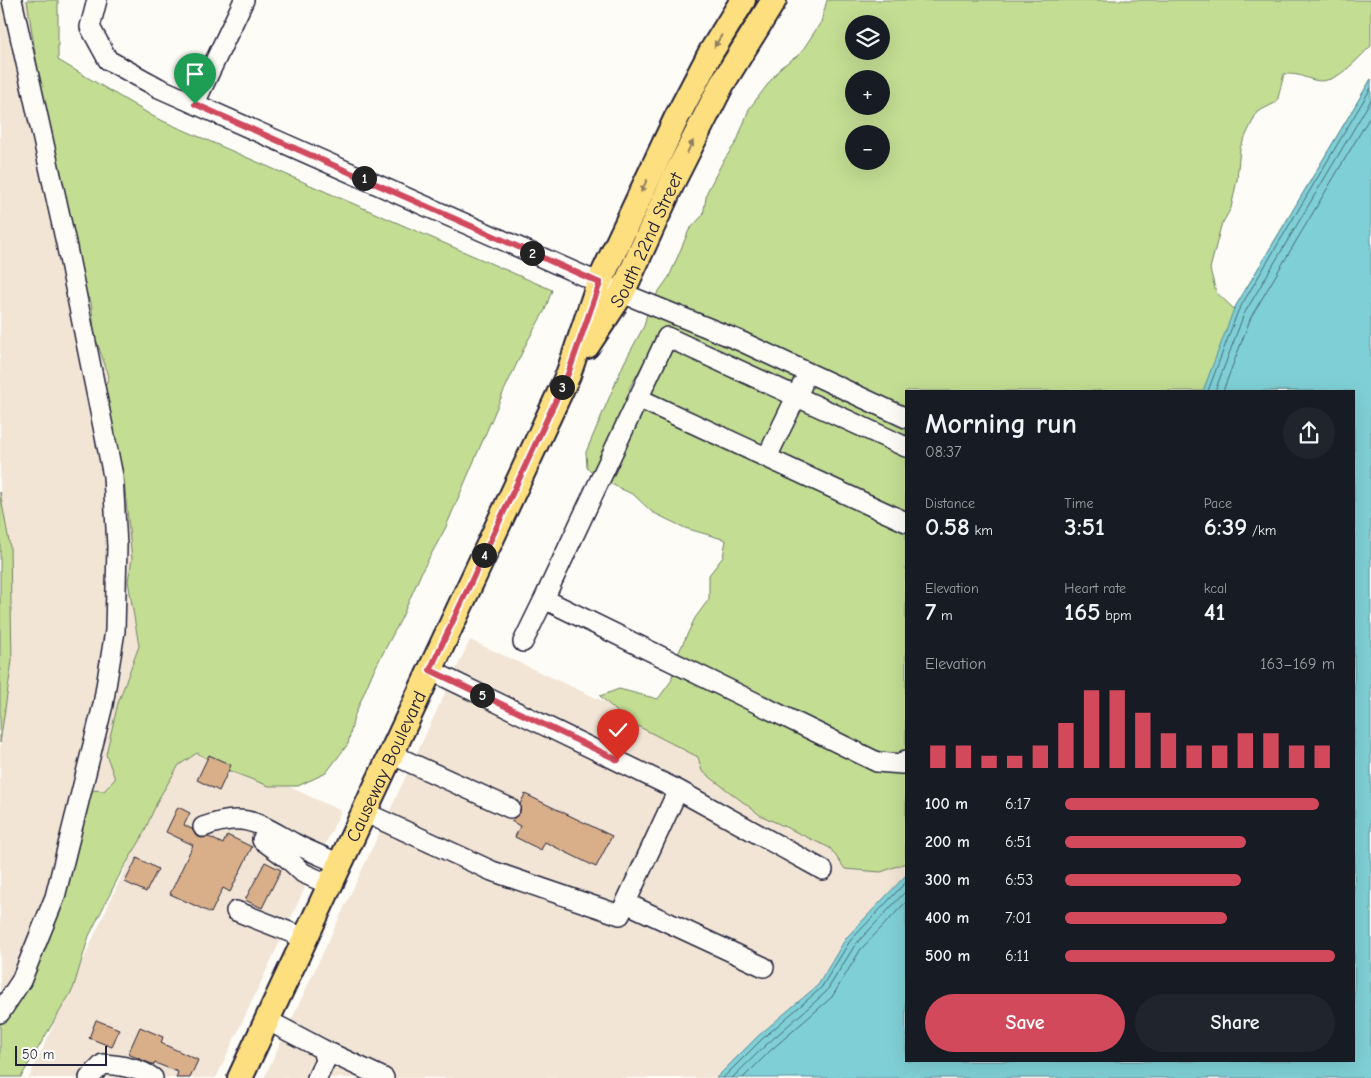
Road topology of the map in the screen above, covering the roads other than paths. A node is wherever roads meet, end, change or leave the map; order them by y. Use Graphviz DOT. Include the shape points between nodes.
graph roads {
  1 [pos="12,0"];
  2 [pos="97,0"];
  3 [pos="244,0"];
  4 [pos="743,0"];
  5 [pos="774,0"];
  6 [pos="195,104"];
  7 [pos="600,283"];
  8 [pos="622,293"];
  9 [pos="808,373"];
  10 [pos="568,374"];
  11 [pos="796,397"];
  12 [pos="638,398"];
  13 [pos="905,418"];
  14 [pos="905,448"];
  15 [pos="767,457"];
  16 [pos="905,522"];
  17 [pos="544,599"];
  18 [pos="523,642"];
  19 [pos="430,670"];
  20 [pos="391,754"];
  21 [pos="905,761"];
  22 [pos="678,790"];
  23 [pos="510,808"];
  24 [pos="364,812"];
  25 [pos="203,827"];
  26 [pos="262,840"];
  27 [pos="340,864"];
  28 [pos="823,870"];
  29 [pos="330,885"];
  30 [pos="626,903"];
  31 [pos="236,911"];
  32 [pos="305,938"];
  33 [pos="764,967"];
  34 [pos="0,1013"];
  35 [pos="267,1020"];
  36 [pos="322,1049"];
  37 [pos="89,1078"];
  38 [pos="153,1078"];
  39 [pos="240,1078"];
  40 [pos="317,1078"];
  41 [pos="384,1078"];
  1 -- 34 [label="lane" via="113,476 117,546 116,632 104,705 55,897 21,981"];
  2 -- 6 [label="lane" via="90,27 108,60"];
  3 -- 6 [label="lane"];
  4 -- 7 [label="main road, South 22nd Street, one-way" via="676,119"];
  8 -- 5 [label="main road, South 22nd Street, one-way" via="674,177 722,84"];
  6 -- 7 [label="lane"];
  7 -- 8 [label="lane"];
  7 -- 10 [label="main road, South 22nd Street"];
  8 -- 9 [label="lane" via="738,340"];
  8 -- 10 [label="main road, South 22nd Street"];
  9 -- 11 [label="lane"];
  9 -- 13 [label="lane"];
  10 -- 19 [label="main road, Causeway Boulevard"];
  11 -- 12 [label="lane" via="667,337"];
  11 -- 14 [label="lane"];
  11 -- 15 [label="lane"];
  12 -- 15 [label="lane"];
  12 -- 17 [label="lane"];
  15 -- 16 [label="lane"];
  17 -- 18 [label="lane"];
  17 -- 21 [label="lane" via="877,762 902,764"];
  19 -- 20 [label="main road, Causeway Boulevard"];
  19 -- 22 [label="lane"];
  20 -- 23 [label="lane"];
  20 -- 24 [label="main road, Causeway Boulevard"];
  22 -- 28 [label="lane"];
  22 -- 30 [label="lane"];
  24 -- 27 [label="main road, Causeway Boulevard"];
  24 -- 30 [label="lane" via="502,874 620,915"];
  25 -- 27 [label="lane" via="220,821 256,823"];
  26 -- 29 [label="lane" via="303,873"];
  27 -- 29 [label="main road, Causeway Boulevard"];
  29 -- 32 [label="main road, Causeway Boulevard"];
  30 -- 33 [label="lane"];
  31 -- 32 [label="lane"];
  32 -- 35 [label="main road, Causeway Boulevard"];
  35 -- 36 [label="lane"];
  35 -- 39 [label="main road, Causeway Boulevard"];
  36 -- 40 [label="lane" via="325,1061"];
  36 -- 41 [label="lane"];
  37 -- 38 [label="lane" via="103,1064 144,1072"];
}
